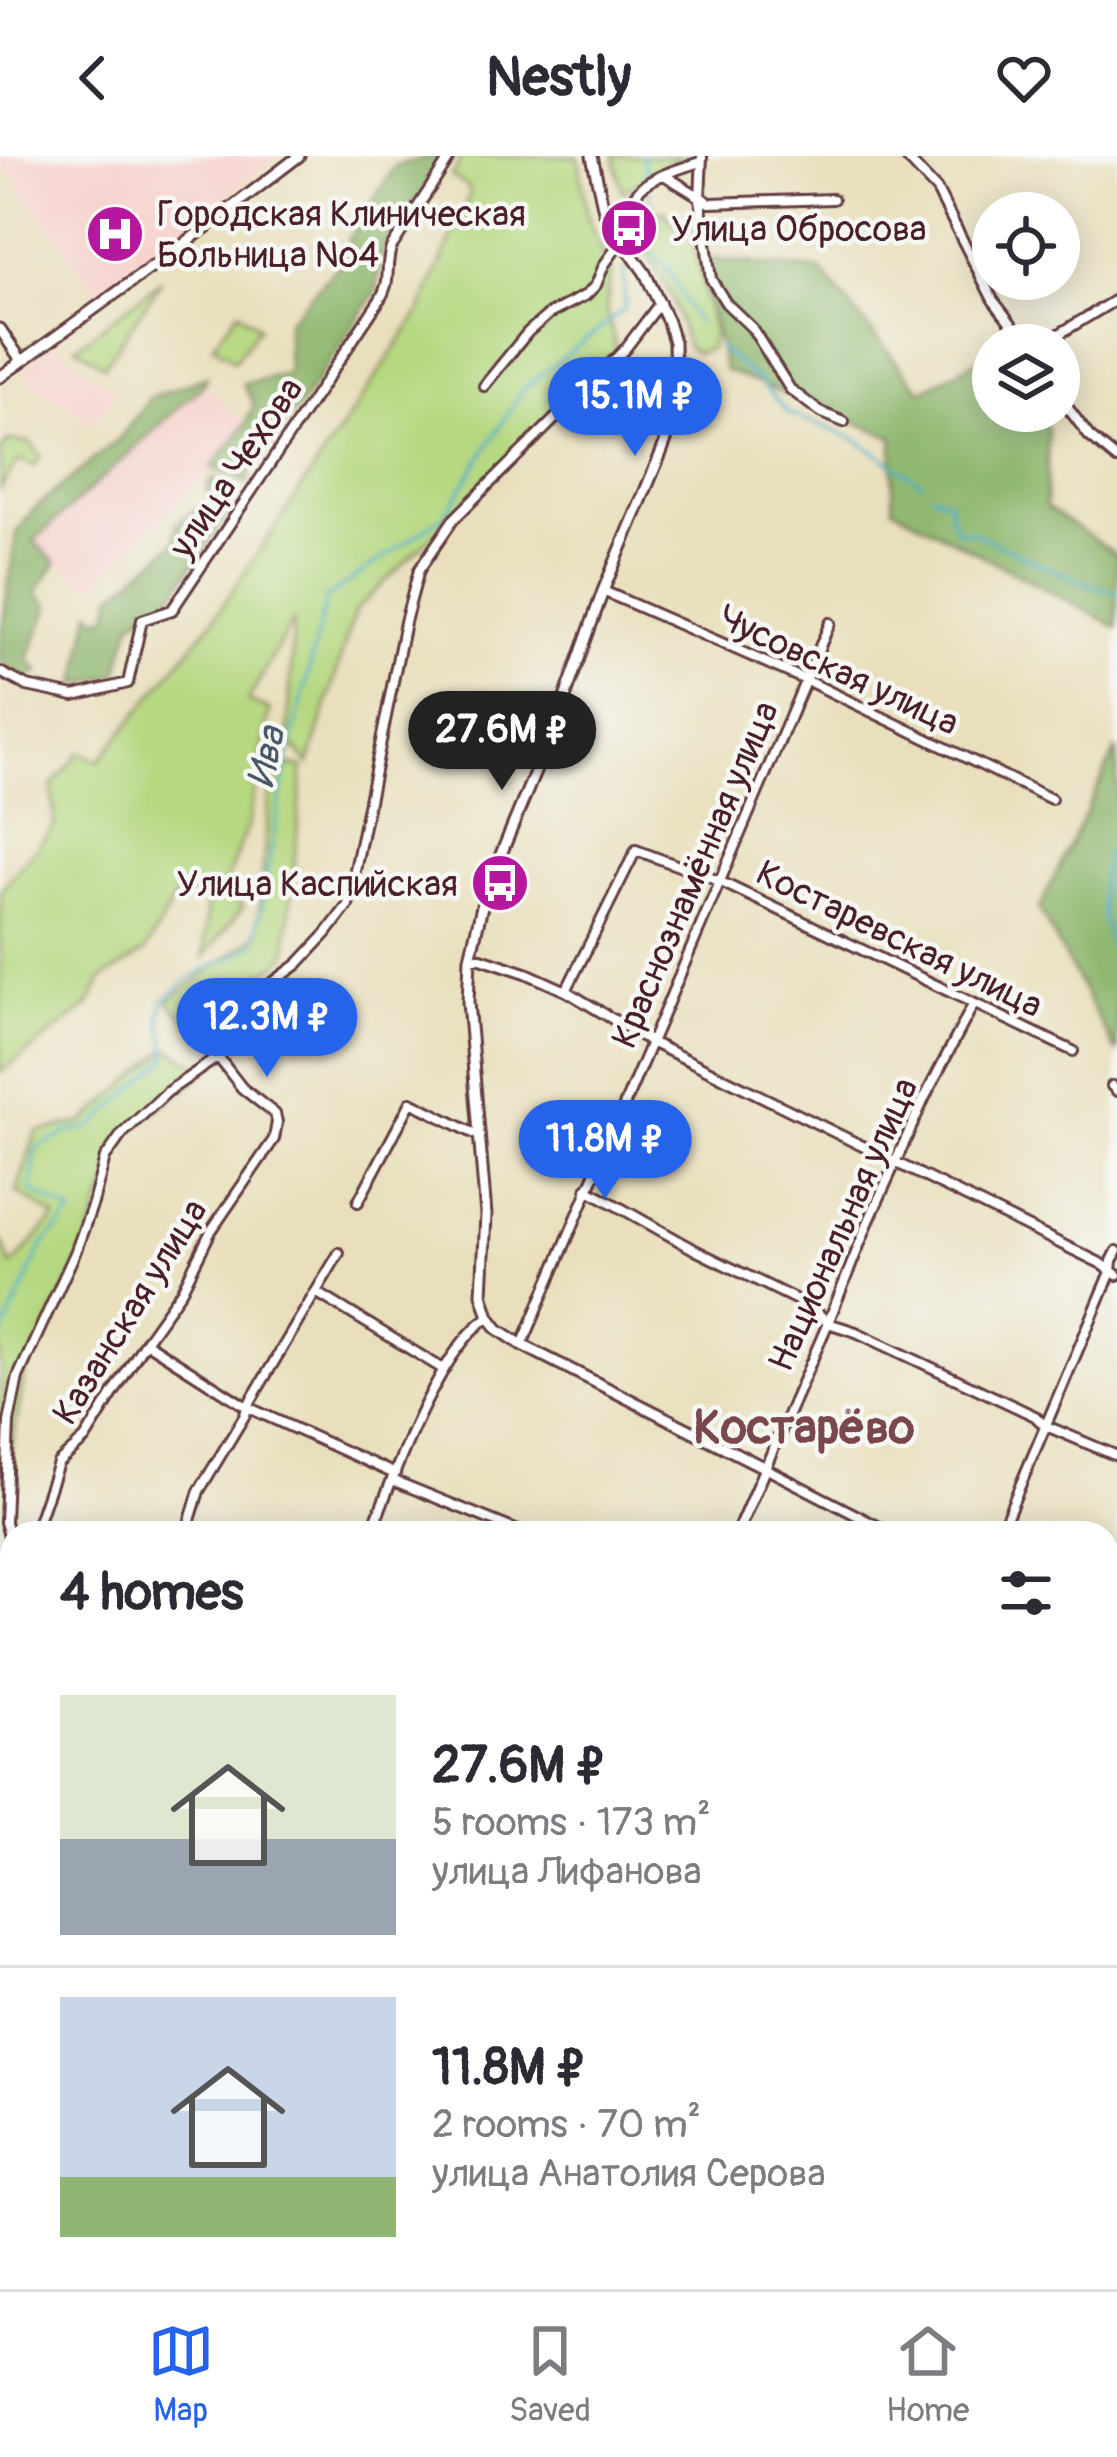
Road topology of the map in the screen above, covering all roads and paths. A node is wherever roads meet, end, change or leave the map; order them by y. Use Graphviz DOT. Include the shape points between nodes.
graph roads {
  1 [pos="299,156"];
  2 [pos="451,156"];
  3 [pos="592,156"];
  4 [pos="905,156"];
  5 [pos="701,159"];
  6 [pos="661,176"];
  7 [pos="700,199"];
  8 [pos="833,199"];
  9 [pos="612,226"];
  10 [pos="622,240"];
  11 [pos="1117,299"];
  12 [pos="661,302"];
  13 [pos="1012,324"];
  14 [pos="1075,324"];
  15 [pos="0,328"];
  16 [pos="21,360"];
  17 [pos="0,377"];
  18 [pos="484,386"];
  19 [pos="844,422"];
  20 [pos="1080,424"];
  21 [pos="1117,459"];
  22 [pos="603,591"];
  23 [pos="830,623"];
  24 [pos="0,672"];
  25 [pos="808,681"];
  26 [pos="1051,799"];
  27 [pos="719,880"];
  28 [pos="470,958"];
  29 [pos="566,991"];
  30 [pos="973,1005"];
  31 [pos="651,1042"];
  32 [pos="1073,1051"];
  33 [pos="218,1057"];
  34 [pos="480,1136"];
  35 [pos="895,1163"];
  36 [pos="587,1190"];
  37 [pos="358,1202"];
  38 [pos="1117,1251"];
  39 [pos="339,1253"];
  40 [pos="1114,1273"];
  41 [pos="316,1292"];
  42 [pos="489,1317"];
  43 [pos="828,1323"];
  44 [pos="145,1342"];
  45 [pos="521,1345"];
  46 [pos="443,1369"];
  47 [pos="247,1407"];
  48 [pos="1044,1425"];
  49 [pos="1117,1456"];
  50 [pos="765,1468"];
  51 [pos="393,1477"];
  52 [pos="5,1521"];
  53 [pos="38,1521"];
  54 [pos="190,1521"];
  55 [pos="376,1521"];
  56 [pos="495,1521"];
  57 [pos="742,1521"];
  58 [pos="868,1521"];
  59 [pos="1005,1521"];
  1 -- 16 [label="street"];
  2 -- 24 [label="street, улица Чехова" via="391,248 388,286 209,556 172,610 142,620 128,683 74,696"];
  3 -- 9 [label="street"];
  4 -- 13 [label="street" via="937,190"];
  5 -- 6 [label="street"];
  5 -- 7 [label="street"];
  6 -- 7 [label="street"];
  6 -- 9 [label="street" via="639,188"];
  7 -- 8 [label="street"];
  7 -- 19 [label="street" via="711,279 726,303 790,389"];
  9 -- 10 [label="street"];
  10 -- 12 [label="street"];
  10 -- 18 [label="street" via="596,285 528,332"];
  11 -- 14 [label="street"];
  12 -- 22 [label="street" via="674,342 669,432"];
  12 -- 33 [label="street" via="625,350 453,520 419,570 348,905 298,964 256,995"];
  15 -- 16 [label="street"];
  16 -- 17 [label="street"];
  20 -- 21 [label="street"];
  22 -- 25 [label="street, Чусовская улица"];
  22 -- 28 [label="street" via="485,893"];
  23 -- 25 [label="street, Краснознамённая улица"];
  25 -- 26 [label="street, Чусовская улица"];
  25 -- 27 [label="street, Краснознамённая улица"];
  27 -- 29 [label="street, Костаревская улица" via="636,850"];
  27 -- 30 [label="street, Костаревская улица"];
  27 -- 31 [label="street, Краснознамённая улица"];
  28 -- 29 [label="street"];
  28 -- 34 [label="street"];
  29 -- 31 [label="street"];
  30 -- 32 [label="street, Костаревская улица"];
  30 -- 35 [label="street, Национальная улица"];
  31 -- 35 [label="street"];
  31 -- 36 [label="street, Краснознамённая улица"];
  33 -- 44 [label="street, Казанская улица" via="275,1114 274,1139"];
  33 -- 52 [label="street" via="167,1092 105,1158 75,1253 18,1377"];
  34 -- 37 [label="street" via="411,1102"];
  34 -- 42 [label="street"];
  35 -- 40 [label="street"];
  35 -- 43 [label="street, Национальная улица"];
  36 -- 43 [label="street"];
  36 -- 45 [label="street, Краснознамённая улица"];
  38 -- 40 [label="street"];
  39 -- 41 [label="street"];
  40 -- 48 [label="street"];
  41 -- 46 [label="street"];
  41 -- 47 [label="street"];
  42 -- 45 [label="street"];
  42 -- 46 [label="street"];
  43 -- 48 [label="street"];
  43 -- 50 [label="street, Национальная улица"];
  44 -- 47 [label="street"];
  44 -- 53 [label="street, Казанская улица" via="85,1439 58,1463"];
  45 -- 50 [label="street"];
  46 -- 51 [label="street"];
  47 -- 51 [label="street"];
  47 -- 54 [label="street"];
  48 -- 49 [label="street"];
  48 -- 59 [label="street"];
  50 -- 57 [label="street, Национальная улица"];
  50 -- 58 [label="street"];
  51 -- 55 [label="street"];
  51 -- 56 [label="street"];
}
